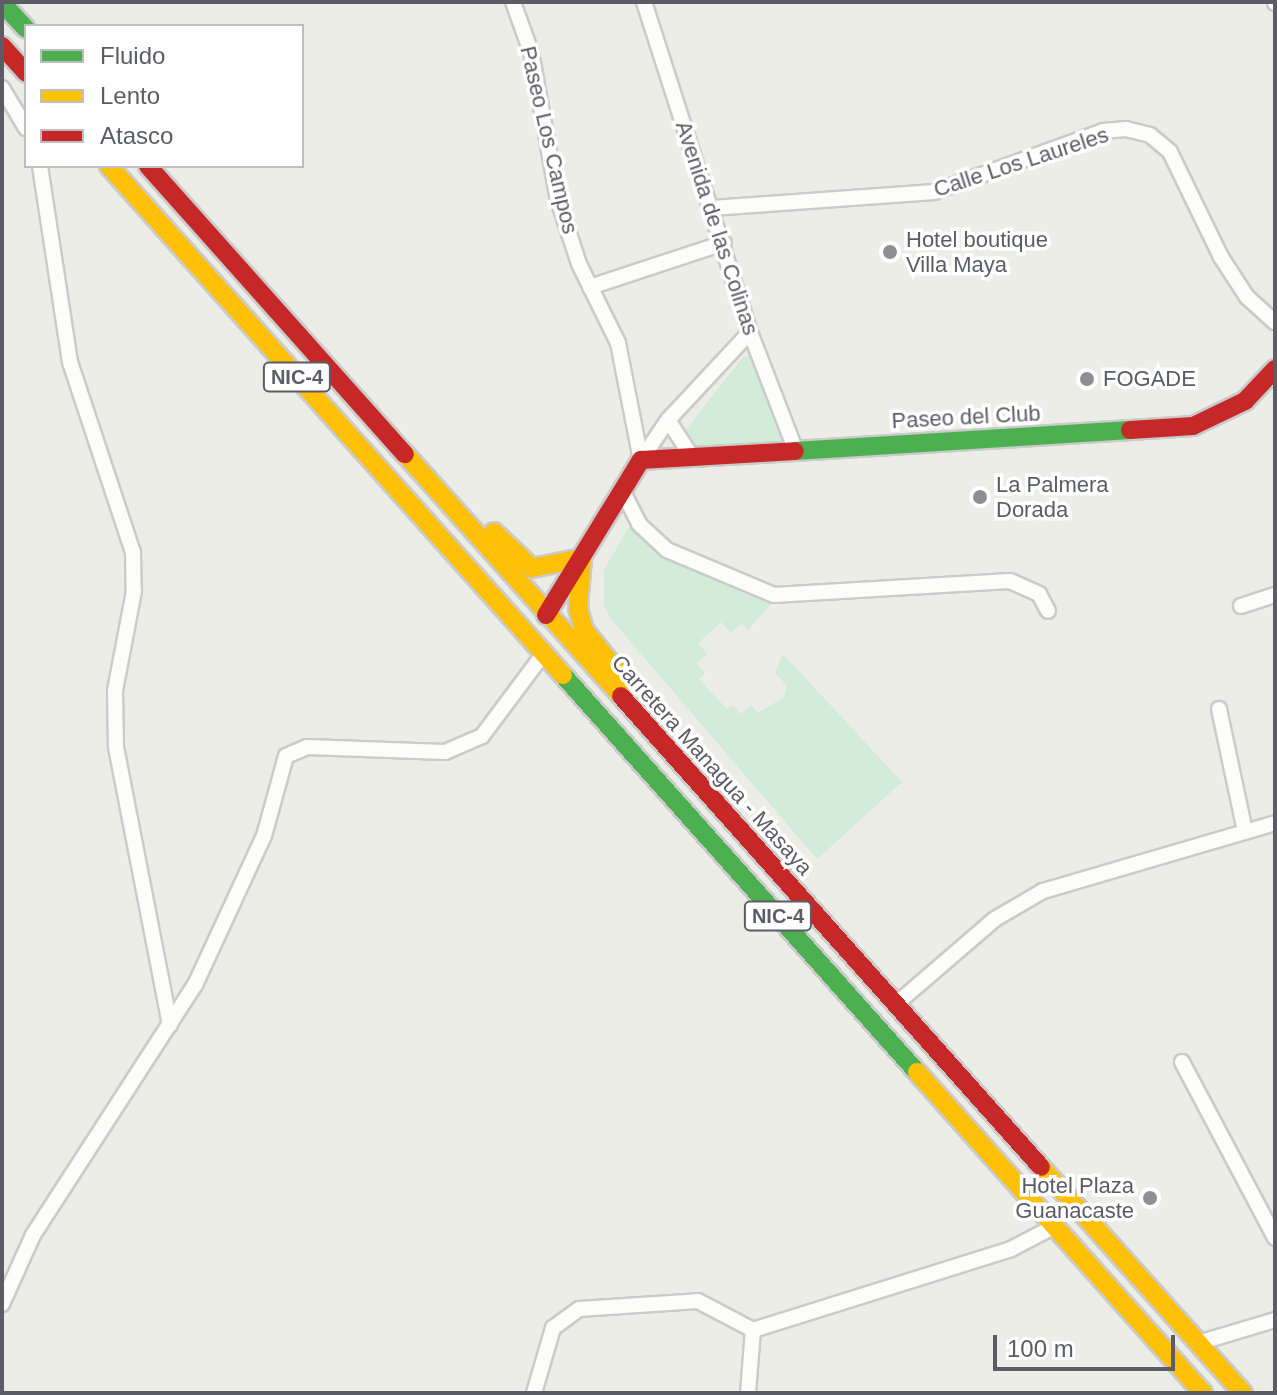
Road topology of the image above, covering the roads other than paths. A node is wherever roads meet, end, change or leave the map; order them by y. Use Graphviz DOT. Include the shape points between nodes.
graph roads {
  1 [pos="513,2"];
  2 [pos="644,2"];
  3 [pos="2,3"];
  4 [pos="24,27"];
  5 [pos="2,46"];
  6 [pos="24,71"];
  7 [pos="2,88"];
  8 [pos="24,125"];
  9 [pos="40,168"];
  10 [pos="111,168"];
  11 [pos="150,168"];
  12 [pos="712,208"];
  13 [pos="724,243"];
  14 [pos="590,287"];
  15 [pos="1275,322"];
  16 [pos="750,332"];
  17 [pos="1275,369"];
  18 [pos="668,420"];
  19 [pos="392,439"];
  20 [pos="796,451"];
  21 [pos="692,457"];
  22 [pos="641,460"];
  23 [pos="385,477"];
  24 [pos="622,490"];
  25 [pos="582,558"];
  26 [pos="1275,595"];
  27 [pos="1241,606"];
  28 [pos="1048,611"];
  29 [pos="546,615"];
  30 [pos="544,653"];
  31 [pos="1219,709"];
  32 [pos="669,753"];
  33 [pos="637,756"];
  34 [pos="1275,823"];
  35 [pos="1245,831"];
  36 [pos="895,1005"];
  37 [pos="170,1025"];
  38 [pos="1182,1062"];
  39 [pos="1053,1227"];
  40 [pos="1275,1238"];
  41 [pos="2,1304"];
  42 [pos="1275,1320"];
  43 [pos="753,1330"];
  44 [pos="1198,1343"];
  45 [pos="534,1393"];
  46 [pos="748,1393"];
  47 [pos="1203,1393"];
  48 [pos="1243,1393"];
  1 -- 14 [label="street, Paseo Los Campos" via="531,52 558,200"];
  2 -- 12 [label="street, Avenida de las Colinas"];
  3 -- 4 [label="main road"];
  5 -- 6 [label="main road"];
  7 -- 8 [label="street"];
  9 -- 37 [label="street" via="70,362 133,552 134,591 115,691 116,747"];
  10 -- 23 [label="main road, NIC-4"];
  11 -- 19 [label="main road, Carretera Managua - Masaya / NIC-4"];
  12 -- 13 [label="street, Avenida de las Colinas"];
  12 -- 15 [label="street, Calle Los Laureles" via="934,192 1103,131 1126,129 1150,135 1170,152 1221,257 1247,297"];
  13 -- 14 [label="street"];
  13 -- 16 [label="street, Avenida de las Colinas"];
  14 -- 22 [label="street, Paseo Los Campos" via="618,343"];
  16 -- 18 [label="street"];
  16 -- 20 [label="street, Avenida de las Colinas"];
  17 -- 20 [label="main road, Paseo del Club" via="1245,401 1193,426"];
  18 -- 21 [label="street"];
  18 -- 22 [label="street"];
  19 -- 25 [label="main road" via="427,461 532,568"];
  19 -- 29 [label="main road, Carretera Managua - Masaya / NIC-4"];
  20 -- 21 [label="main road, Paseo del Club"];
  21 -- 22 [label="main road, Paseo del Club"];
  22 -- 24 [label="main road"];
  23 -- 29 [label="main road" via="414,497 517,606"];
  23 -- 30 [label="main road, NIC-4"];
  24 -- 25 [label="main road"];
  24 -- 28 [label="street" via="639,524 667,550 774,595 1010,581 1039,594"];
  25 -- 29 [label="main road"];
  25 -- 32 [label="main road" via="578,608 584,630 643,704"];
  26 -- 27 [label="street"];
  29 -- 32 [label="main road, Carretera Managua - Masaya / NIC-4"];
  29 -- 33 [label="main road" via="546,640 622,727"];
  30 -- 33 [label="main road, NIC-4"];
  30 -- 37 [label="street" via="482,736 445,752 307,747 286,756 237,898"];
  31 -- 35 [label="street"];
  32 -- 36 [label="main road, Carretera Managua - Masaya / NIC-4"];
  33 -- 39 [label="main road, NIC-4"];
  34 -- 35 [label="street"];
  35 -- 36 [label="street" via="1043,891 995,919"];
  36 -- 44 [label="main road, Carretera Managua - Masaya / NIC-4"];
  37 -- 41 [label="street" via="40,1223"];
  38 -- 40 [label="street"];
  39 -- 43 [label="street" via="1011,1249"];
  39 -- 47 [label="main road, NIC-4"];
  42 -- 44 [label="street"];
  43 -- 45 [label="street" via="698,1301 579,1309 553,1328"];
  43 -- 46 [label="street"];
  44 -- 48 [label="main road, Carretera Managua - Masaya / NIC-4"];
}
